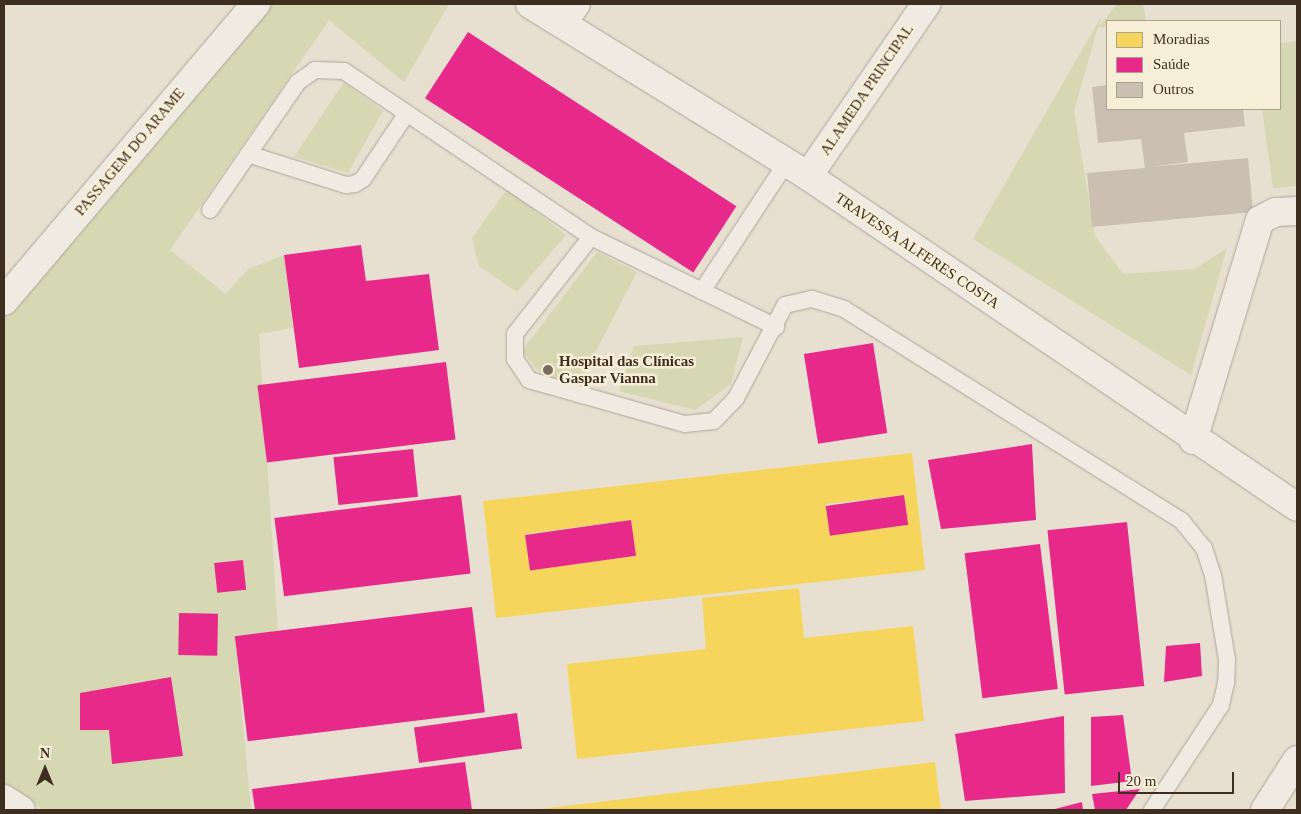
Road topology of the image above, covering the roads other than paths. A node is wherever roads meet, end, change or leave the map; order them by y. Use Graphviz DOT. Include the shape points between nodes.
graph roads {
  1 [pos="256,4"];
  2 [pos="530,4"];
  3 [pos="926,4"];
  4 [pos="569,14"];
  5 [pos="407,113"];
  6 [pos="248,154"];
  7 [pos="797,170"];
  8 [pos="210,210"];
  9 [pos="1297,210"];
  10 [pos="591,237"];
  11 [pos="702,291"];
  12 [pos="4,301"];
  13 [pos="776,327"];
  14 [pos="1193,440"];
  15 [pos="1297,507"];
  16 [pos="1297,760"];
  17 [pos="4,799"];
  18 [pos="21,810"];
  19 [pos="1152,810"];
  20 [pos="1265,810"];
  1 -- 12 [label="street, PASSAGEM DO ARAME"];
  2 -- 4 [label="street, TRAVESSA ALFERES COSTA"];
  3 -- 7 [label="street, ALAMEDA PRINCIPAL"];
  4 -- 7 [label="street, TRAVESSA ALFERES COSTA"];
  5 -- 6 [label="lane" via="363,179 355,184 346,185"];
  5 -- 6 [label="lane" via="344,71 315,70 298,82"];
  5 -- 10 [label="lane"];
  6 -- 8 [label="lane"];
  7 -- 11 [label="lane"];
  7 -- 14 [label="street, TRAVESSA ALFERES COSTA"];
  9 -- 14 [label="street" via="1276,212 1260,220"];
  10 -- 11 [label="lane"];
  10 -- 13 [label="lane" via="515,334 515,359 529,380 685,424 714,421 736,398"];
  11 -- 13 [label="lane"];
  13 -- 19 [label="lane" via="785,305 812,299 844,309 1181,520 1204,548 1213,575 1228,660 1226,683 1221,705"];
  14 -- 15 [label="street, TRAVESSA ALFERES COSTA"];
  16 -- 20 [label="street"];
  17 -- 18 [label="street"];
}
